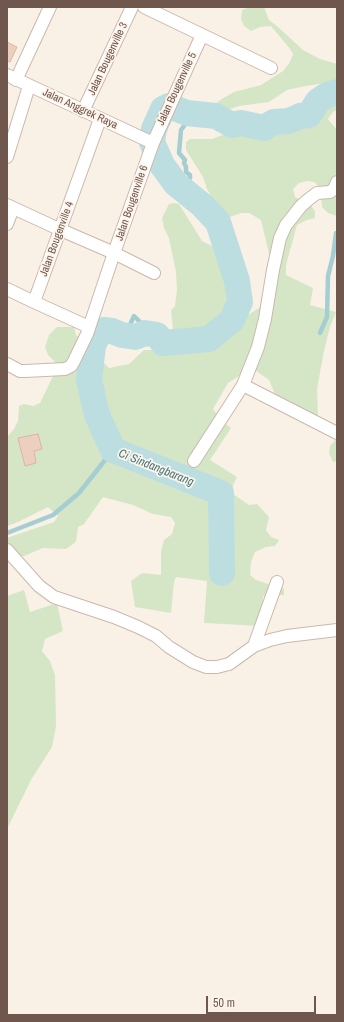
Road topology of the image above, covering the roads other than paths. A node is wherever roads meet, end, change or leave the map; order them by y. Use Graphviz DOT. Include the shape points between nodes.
graph roads {
  1 [pos="50,7"];
  2 [pos="132,7"];
  3 [pos="144,7"];
  4 [pos="202,35"];
  5 [pos="271,68"];
  6 [pos="12,77"];
  7 [pos="29,86"];
  8 [pos="83,111"];
  9 [pos="100,119"];
  10 [pos="152,143"];
  11 [pos="7,157"];
  12 [pos="337,182"];
  13 [pos="334,195"];
  14 [pos="10,206"];
  15 [pos="7,224"];
  16 [pos="61,230"];
  17 [pos="114,253"];
  18 [pos="154,273"];
  19 [pos="7,289"];
  20 [pos="34,302"];
  21 [pos="89,327"];
  22 [pos="7,364"];
  23 [pos="243,385"];
  24 [pos="337,433"];
  25 [pos="194,461"];
  26 [pos="7,550"];
  27 [pos="277,582"];
  28 [pos="337,630"];
  29 [pos="254,646"];
  1 -- 6 [label="street"];
  2 -- 8 [label="street, Jalan Bougenville 3"];
  3 -- 4 [label="street"];
  4 -- 5 [label="street"];
  4 -- 10 [label="street, Jalan Bougenville 5"];
  6 -- 7 [label="street, Jalan Anggrek Raya"];
  7 -- 8 [label="street, Jalan Anggrek Raya"];
  7 -- 11 [label="street"];
  8 -- 9 [label="street, Jalan Anggrek Raya"];
  9 -- 10 [label="street, Jalan Anggrek Raya"];
  9 -- 16 [label="street, Jalan Bougenville 4"];
  10 -- 17 [label="street, Jalan Bougenville 6"];
  12 -- 13 [label="street"];
  13 -- 23 [label="street" via="318,193 301,206 286,225 280,238 258,347"];
  14 -- 15 [label="street"];
  14 -- 16 [label="street, Jalan Bougenville 6"];
  16 -- 17 [label="street, Jalan Bougenville 6"];
  16 -- 20 [label="street, Jalan Bougenville 4"];
  17 -- 18 [label="street"];
  17 -- 21 [label="street"];
  19 -- 20 [label="street"];
  20 -- 21 [label="street"];
  21 -- 22 [label="street" via="74,362 65,369 20,371"];
  23 -- 24 [label="street"];
  23 -- 25 [label="street"];
  26 -- 29 [label="street" via="39,586 51,594 114,617 156,636 193,662 206,667 229,664"];
  27 -- 29 [label="street"];
  28 -- 29 [label="street" via="287,636"];
}
